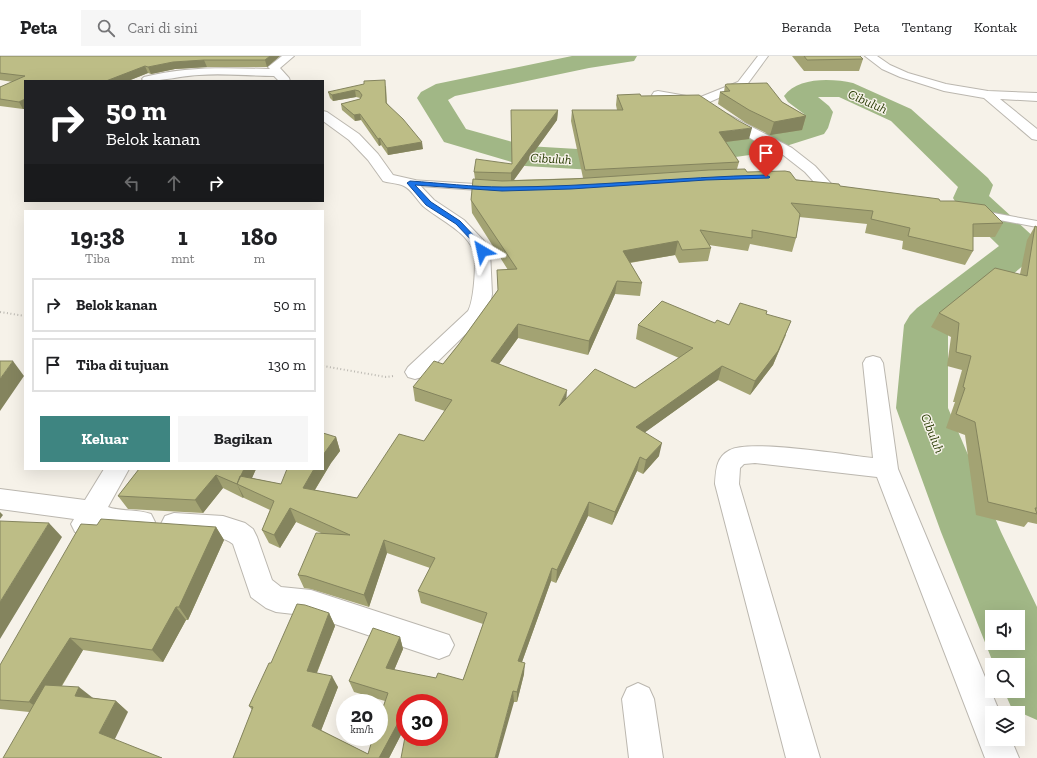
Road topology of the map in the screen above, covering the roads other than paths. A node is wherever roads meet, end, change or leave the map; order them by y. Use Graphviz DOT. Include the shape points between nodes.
graph roads {
  1 [pos="289,56"];
  2 [pos="763,56"];
  3 [pos="870,56"];
  4 [pos="277,73"];
  5 [pos="148,79"];
  6 [pos="285,80"];
  7 [pos="658,95"];
  8 [pos="988,95"];
  9 [pos="1037,97"];
  10 [pos="701,101"];
  11 [pos="325,110"];
  12 [pos="1037,136"];
  13 [pos="410,183"];
  14 [pos="808,184"];
  15 [pos="502,189"];
  16 [pos="834,191"];
  17 [pos="969,212"];
  18 [pos="1037,224"];
  19 [pos="873,364"];
  20 [pos="415,372"];
  21 [pos="886,469"];
  22 [pos="116,470"];
  23 [pos="0,499"];
  24 [pos="91,511"];
  25 [pos="72,545"];
  26 [pos="438,645"];
  27 [pos="638,699"];
  28 [pos="985,716"];
  29 [pos="997,746"];
  30 [pos="646,758"];
  31 [pos="803,758"];
  32 [pos="1002,758"];
  1 -- 4 [label="street" via="274,67"];
  2 -- 10 [label="street" via="742,84"];
  3 -- 8 [label="street" via="886,68 904,75 944,87"];
  4 -- 5 [label="street" via="201,71"];
  4 -- 6 [label="street"];
  7 -- 10 [label="street"];
  8 -- 9 [label="street"];
  8 -- 12 [label="street"];
  10 -- 16 [label="street" via="740,127 787,152"];
  11 -- 13 [label="street" via="373,157 388,178"];
  13 -- 15 [label="lane"];
  13 -- 20 [label="street" via="429,203 458,223 482,251 481,305 476,314"];
  14 -- 16 [label="lane"];
  17 -- 18 [label="lane"];
  19 -- 21 [label="street"];
  21 -- 28 [label="street"];
  21 -- 31 [label="street" via="755,454 738,456 728,465 727,484"];
  22 -- 24 [label="street"];
  23 -- 24 [label="street"];
  24 -- 25 [label="street"];
  24 -- 26 [label="street" via="115,521 223,527 236,531 244,537 261,588 276,599 311,603"];
  27 -- 30 [label="street"];
  29 -- 32 [label="street"];
}
